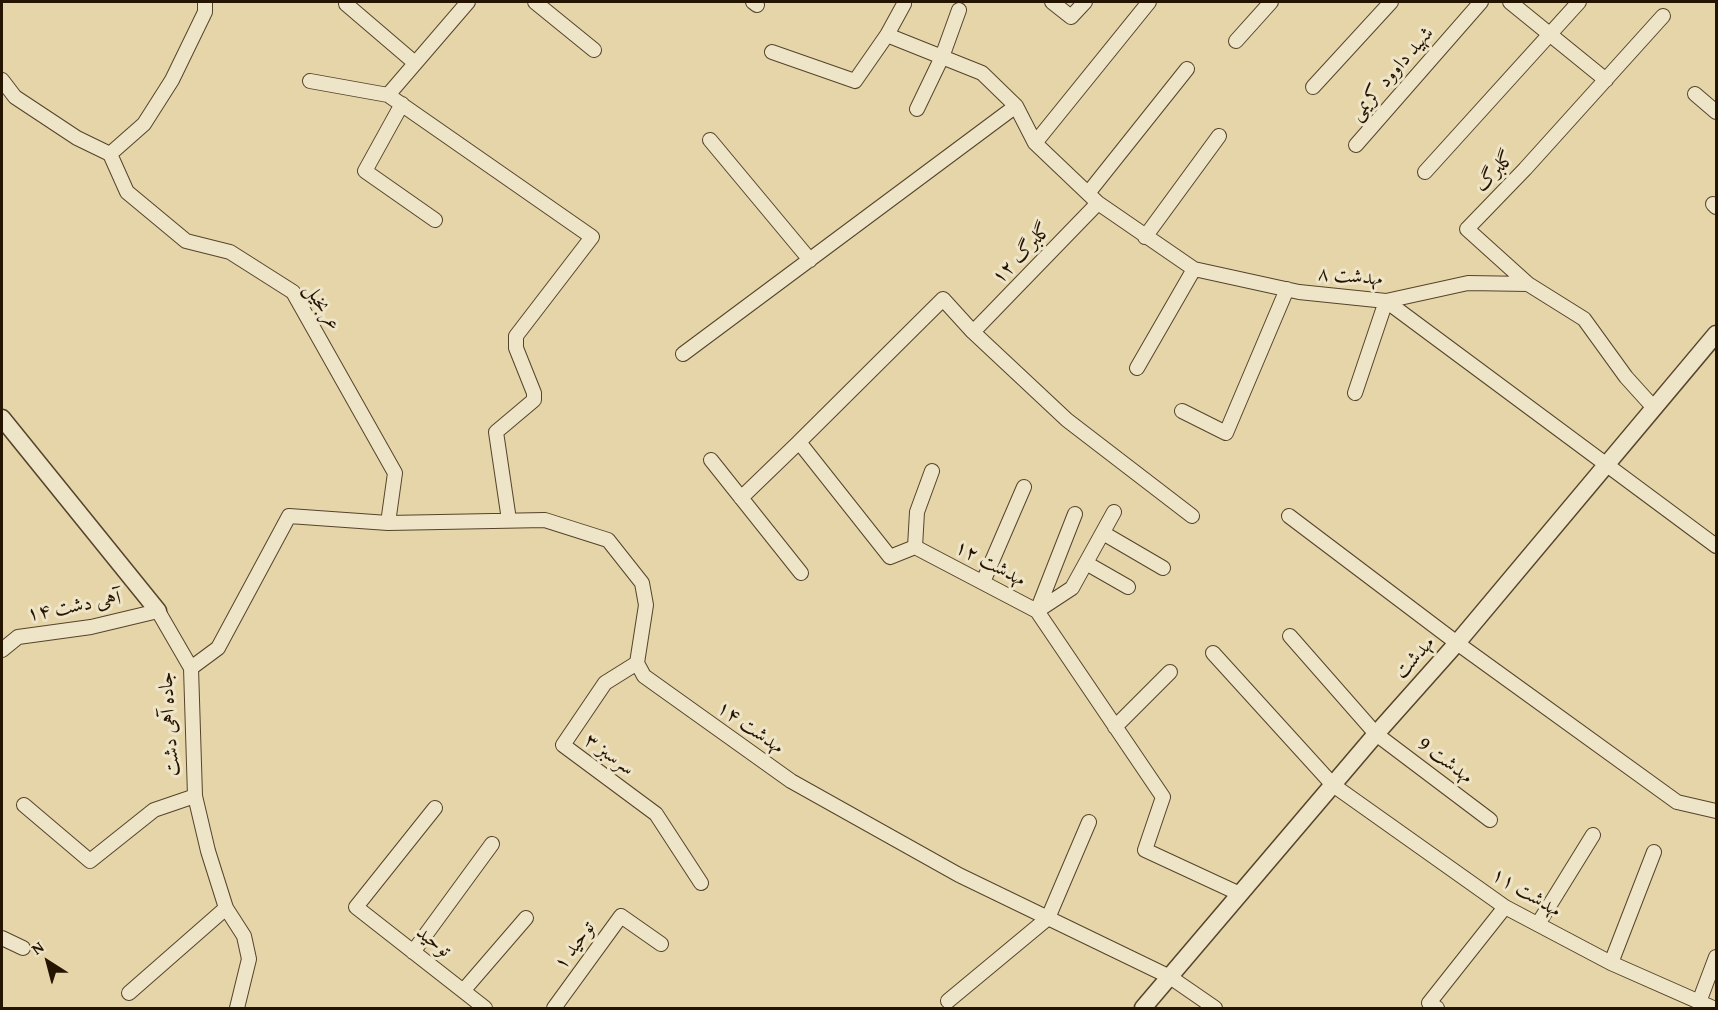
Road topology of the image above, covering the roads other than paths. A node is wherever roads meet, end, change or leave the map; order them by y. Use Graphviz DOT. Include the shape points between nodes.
graph roads {
  1 [pos="205,2"];
  2 [pos="535,2"];
  3 [pos="1052,2"];
  4 [pos="1085,2"];
  5 [pos="1149,2"];
  6 [pos="1271,2"];
  7 [pos="1391,2"];
  8 [pos="1481,2"];
  9 [pos="1510,2"];
  10 [pos="1579,2"];
  11 [pos="463,3"];
  12 [pos="346,4"];
  13 [pos="904,4"];
  14 [pos="959,10"];
  15 [pos="1663,16"];
  16 [pos="1549,34"];
  17 [pos="887,35"];
  18 [pos="1236,41"];
  19 [pos="594,50"];
  20 [pos="772,52"];
  21 [pos="942,57"];
  22 [pos="415,63"];
  23 [pos="1187,69"];
  24 [pos="2,80"];
  25 [pos="1606,80"];
  26 [pos="310,81"];
  27 [pos="1313,87"];
  28 [pos="1695,94"];
  29 [pos="388,95"];
  30 [pos="402,104"];
  31 [pos="1016,106"];
  32 [pos="917,109"];
  33 [pos="1716,112"];
  34 [pos="1219,136"];
  35 [pos="711,140"];
  36 [pos="1035,143"];
  37 [pos="1356,146"];
  38 [pos="110,154"];
  39 [pos="1425,172"];
  40 [pos="1089,192"];
  41 [pos="1098,203"];
  42 [pos="435,220"];
  43 [pos="1145,237"];
  44 [pos="810,260"];
  45 [pos="1194,269"];
  46 [pos="1528,284"];
  47 [pos="1287,289"];
  48 [pos="1386,302"];
  49 [pos="973,332"];
  50 [pos="1716,334"];
  51 [pos="683,354"];
  52 [pos="1137,368"];
  53 [pos="1355,393"];
  54 [pos="1654,408"];
  55 [pos="1182,411"];
  56 [pos="2,418"];
  57 [pos="799,442"];
  58 [pos="711,459"];
  59 [pos="1605,466"];
  60 [pos="932,471"];
  61 [pos="1024,487"];
  62 [pos="741,498"];
  63 [pos="1114,512"];
  64 [pos="1075,514"];
  65 [pos="1192,516"];
  66 [pos="1289,516"];
  67 [pos="509,520"];
  68 [pos="388,523"];
  69 [pos="1103,533"];
  70 [pos="1716,546"];
  71 [pos="915,547"];
  72 [pos="1086,563"];
  73 [pos="1163,568"];
  74 [pos="801,573"];
  75 [pos="983,582"];
  76 [pos="1128,587"];
  77 [pos="158,611"];
  78 [pos="1037,611"];
  79 [pos="1290,636"];
  80 [pos="1457,643"];
  81 [pos="2,650"];
  82 [pos="1213,653"];
  83 [pos="637,663"];
  84 [pos="191,668"];
  85 [pos="1170,672"];
  86 [pos="1116,727"];
  87 [pos="1376,734"];
  88 [pos="1333,785"];
  89 [pos="195,796"];
  90 [pos="24,805"];
  91 [pos="435,808"];
  92 [pos="1716,811"];
  93 [pos="1490,820"];
  94 [pos="1089,822"];
  95 [pos="1593,835"];
  96 [pos="492,844"];
  97 [pos="1654,852"];
  98 [pos="701,883"];
  99 [pos="1240,894"];
  100 [pos="1505,907"];
  101 [pos="226,908"];
  102 [pos="526,918"];
  103 [pos="1048,918"];
  104 [pos="1538,924"];
  105 [pos="2,938"];
  106 [pos="661,944"];
  107 [pos="22,948"];
  108 [pos="413,952"];
  109 [pos="1716,957"];
  110 [pos="1611,963"];
  111 [pos="1170,977"];
  112 [pos="463,991"];
  113 [pos="129,993"];
  114 [pos="948,1001"];
  115 [pos="1699,1002"];
  116 [pos="237,1008"];
  117 [pos="485,1008"];
  118 [pos="554,1008"];
  119 [pos="1143,1008"];
  120 [pos="1215,1008"];
  121 [pos="1437,1008"];
  122 [pos="1713,1008"];
  1 -- 38 [label="street" via="205,12 172,80 144,124"];
  2 -- 19 [label="street"];
  3 -- 4 [label="street" via="1071,17"];
  5 -- 36 [label="street"];
  6 -- 18 [label="street"];
  7 -- 27 [label="street"];
  8 -- 37 [label="street, شهید داوود کریمی"];
  9 -- 16 [label="street"];
  10 -- 16 [label="street"];
  11 -- 22 [label="street"];
  12 -- 22 [label="street"];
  13 -- 17 [label="street"];
  14 -- 21 [label="street"];
  15 -- 25 [label="street"];
  16 -- 25 [label="street"];
  16 -- 39 [label="street"];
  17 -- 20 [label="street" via="855,81"];
  17 -- 21 [label="street"];
  21 -- 31 [label="street" via="982,73"];
  21 -- 32 [label="street"];
  22 -- 29 [label="street"];
  23 -- 40 [label="street"];
  24 -- 38 [label="street" via="15,97 77,138"];
  25 -- 46 [label="street, گلبرگ" via="1467,229"];
  26 -- 29 [label="street"];
  28 -- 33 [label="street"];
  29 -- 30 [label="street"];
  30 -- 42 [label="street" via="365,171"];
  30 -- 67 [label="street" via="592,237 516,336 516,348 534,400 496,432"];
  31 -- 36 [label="street"];
  31 -- 44 [label="street"];
  34 -- 43 [label="street"];
  35 -- 44 [label="street"];
  36 -- 40 [label="street, مهدشت ۸"];
  38 -- 68 [label="street, عربخیل" via="127,192 186,241 230,252 293,292 395,472"];
  40 -- 41 [label="street, مهدشت ۸"];
  41 -- 43 [label="street, مهدشت ۸"];
  41 -- 49 [label="street, گلبرگ ١٢"];
  43 -- 45 [label="street, مهدشت ۸"];
  44 -- 51 [label="street"];
  45 -- 47 [label="street, مهدشت ۸"];
  45 -- 52 [label="street"];
  46 -- 48 [label="street, مهدشت ۸" via="1468,283"];
  46 -- 54 [label="street" via="1584,319"];
  47 -- 48 [label="street, مهدشت ۸"];
  47 -- 55 [label="street" via="1226,432"];
  48 -- 53 [label="street"];
  48 -- 59 [label="street"];
  49 -- 57 [label="street" via="943,299"];
  49 -- 65 [label="street" via="1067,420"];
  50 -- 54 [label="street, مهدشت"];
  54 -- 59 [label="street, مهدشت"];
  56 -- 77 [label="street, جاده آهی دشت"];
  57 -- 62 [label="street"];
  57 -- 71 [label="street" via="890,557"];
  58 -- 62 [label="street"];
  59 -- 70 [label="street"];
  59 -- 80 [label="street, مهدشت"];
  60 -- 71 [label="street" via="917,512"];
  61 -- 75 [label="street"];
  62 -- 74 [label="street"];
  63 -- 69 [label="street"];
  64 -- 78 [label="street"];
  66 -- 80 [label="street"];
  67 -- 68 [label="street"];
  67 -- 83 [label="street" via="545,520 608,540 642,583 646,605"];
  68 -- 84 [label="street" via="289,516 218,648"];
  69 -- 72 [label="street"];
  69 -- 73 [label="street"];
  71 -- 75 [label="street, مهدشت ۱۲"];
  72 -- 76 [label="street"];
  72 -- 78 [label="street" via="1072,588"];
  75 -- 78 [label="street, مهدشت ۱۲"];
  77 -- 81 [label="street, آهی دشت ۱۴" via="91,627 18,636"];
  77 -- 84 [label="street, جاده آهی دشت"];
  78 -- 86 [label="street, مهدشت ۱۲"];
  79 -- 87 [label="street, مهدشت 9"];
  80 -- 87 [label="street, مهدشت"];
  80 -- 92 [label="street" via="1677,802"];
  82 -- 88 [label="street, مهدشت ۱۱"];
  83 -- 98 [label="street, سرسبز ۳" via="605,683 563,745 656,814"];
  83 -- 103 [label="street, مهدشت ۱۴" via="644,676 791,781 959,875"];
  84 -- 89 [label="street, جاده آهی دشت"];
  85 -- 86 [label="street"];
  86 -- 99 [label="street, مهدشت ۱۲" via="1163,797 1145,850"];
  87 -- 88 [label="street, مهدشت"];
  87 -- 93 [label="street, مهدشت 9"];
  88 -- 99 [label="street, مهدشت"];
  88 -- 100 [label="street, مهدشت ۱۱"];
  89 -- 90 [label="street" via="154,810 90,861"];
  89 -- 101 [label="street, جاده آهی دشت"];
  91 -- 108 [label="street, توحید" via="356,907"];
  94 -- 103 [label="street"];
  95 -- 104 [label="street"];
  96 -- 108 [label="street"];
  97 -- 110 [label="street"];
  99 -- 111 [label="street, مهدشت"];
  100 -- 104 [label="street, مهدشت ۱۱"];
  100 -- 121 [label="street" via="1429,1003"];
  101 -- 113 [label="street"];
  101 -- 116 [label="street, جاده آهی دشت" via="244,936 249,959"];
  102 -- 112 [label="street"];
  103 -- 111 [label="street, مهدشت ۱۴"];
  103 -- 114 [label="street"];
  104 -- 110 [label="street, مهدشت ۱۱"];
  105 -- 107 [label="street"];
  106 -- 118 [label="street, توحید ۱" via="621,916"];
  108 -- 112 [label="street, توحید"];
  109 -- 115 [label="street"];
  110 -- 115 [label="street, مهدشت ۱۱"];
  111 -- 119 [label="street, مهدشت"];
  111 -- 120 [label="street, مهدشت ۱۴"];
  112 -- 117 [label="street, توحید"];
  115 -- 122 [label="street, مهدشت ۱۱"];
}
